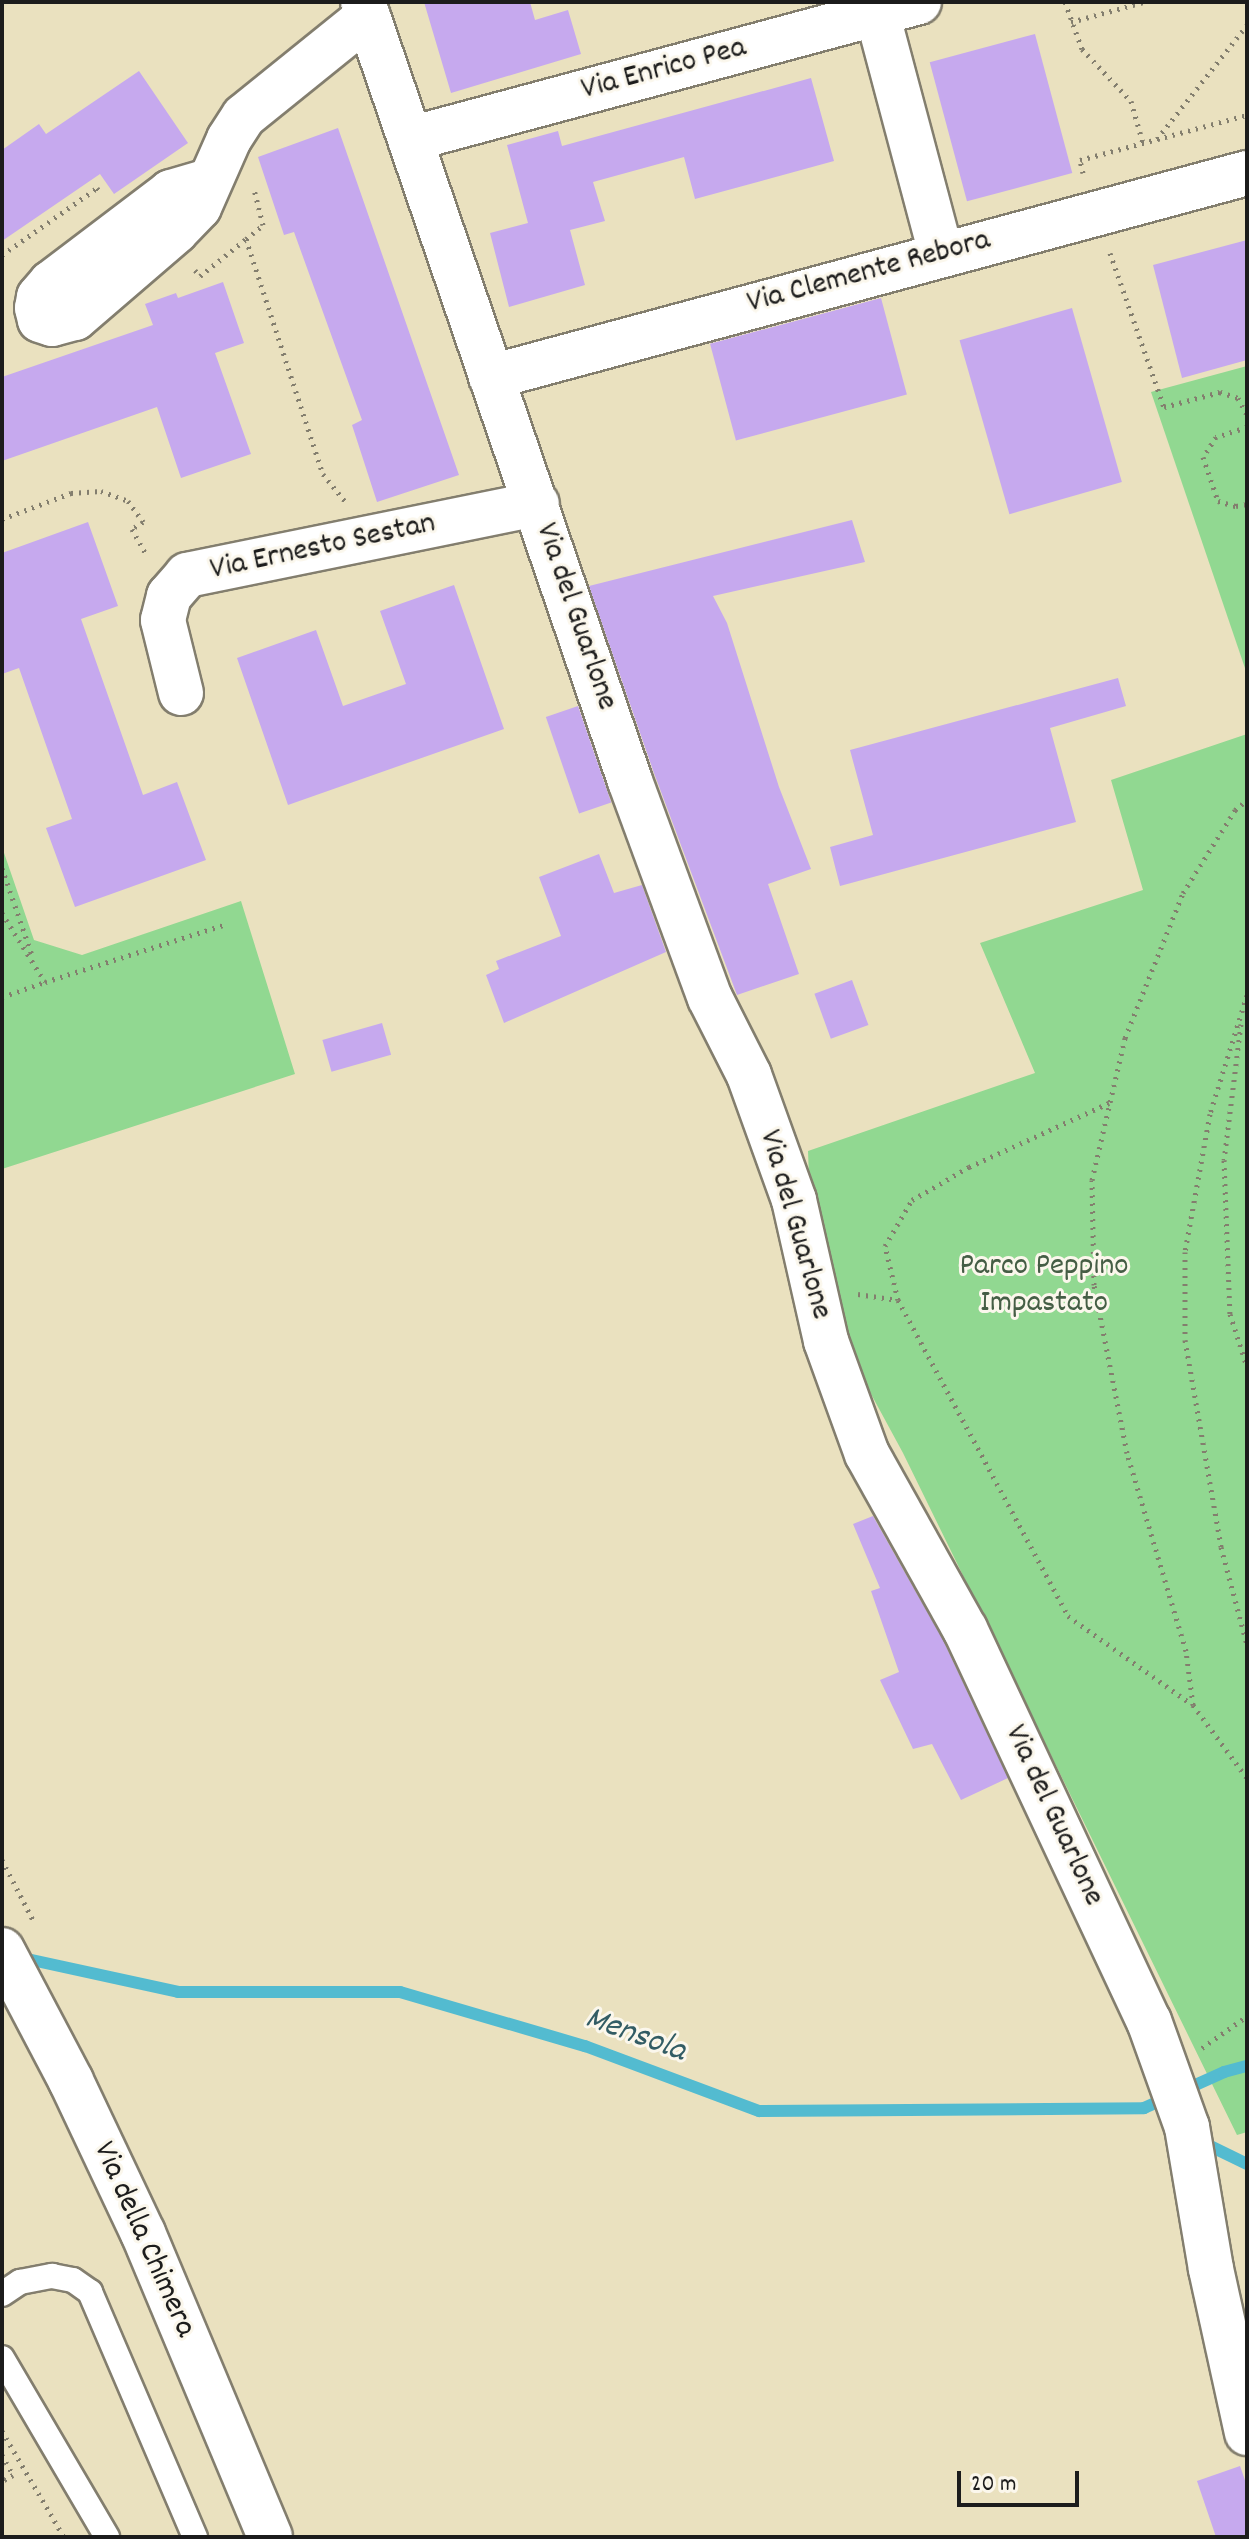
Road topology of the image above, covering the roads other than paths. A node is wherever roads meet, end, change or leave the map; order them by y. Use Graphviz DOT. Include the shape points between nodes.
graph roads {
  1 [pos="898,7"];
  2 [pos="366,9"];
  3 [pos="410,139"];
  4 [pos="1247,173"];
  5 [pos="209,181"];
  6 [pos="941,253"];
  7 [pos="491,377"];
  8 [pos="537,504"];
  9 [pos="181,693"];
  10 [pos="19,1953"];
  11 [pos="2,2294"];
  12 [pos="2,2358"];
  13 [pos="1247,2433"];
  14 [pos="107,2537"];
  15 [pos="195,2537"];
  16 [pos="270,2537"];
  1 -- 3 [label="street, Via Enrico Pea"];
  1 -- 6 [label="street"];
  2 -- 3 [label="street, Via del Guarlone"];
  2 -- 5 [label="street" via="244,116"];
  3 -- 7 [label="street, Via del Guarlone"];
  4 -- 6 [label="street, Via Clemente Rebora"];
  6 -- 7 [label="street, Via Clemente Rebora"];
  7 -- 8 [label="street, Via del Guarlone"];
  8 -- 9 [label="street, Via Ernesto Sestan" via="187,575 169,596 163,620"];
  8 -- 13 [label="street, Via del Guarlone" via="710,998 749,1075 794,1200 826,1341 867,1454 965,1629 1149,2021 1187,2127"];
  10 -- 16 [label="street, Via della Chimera"];
  11 -- 15 [label="lane" via="20,2282 52,2276 73,2280 90,2292"];
  12 -- 14 [label="lane"];
}
